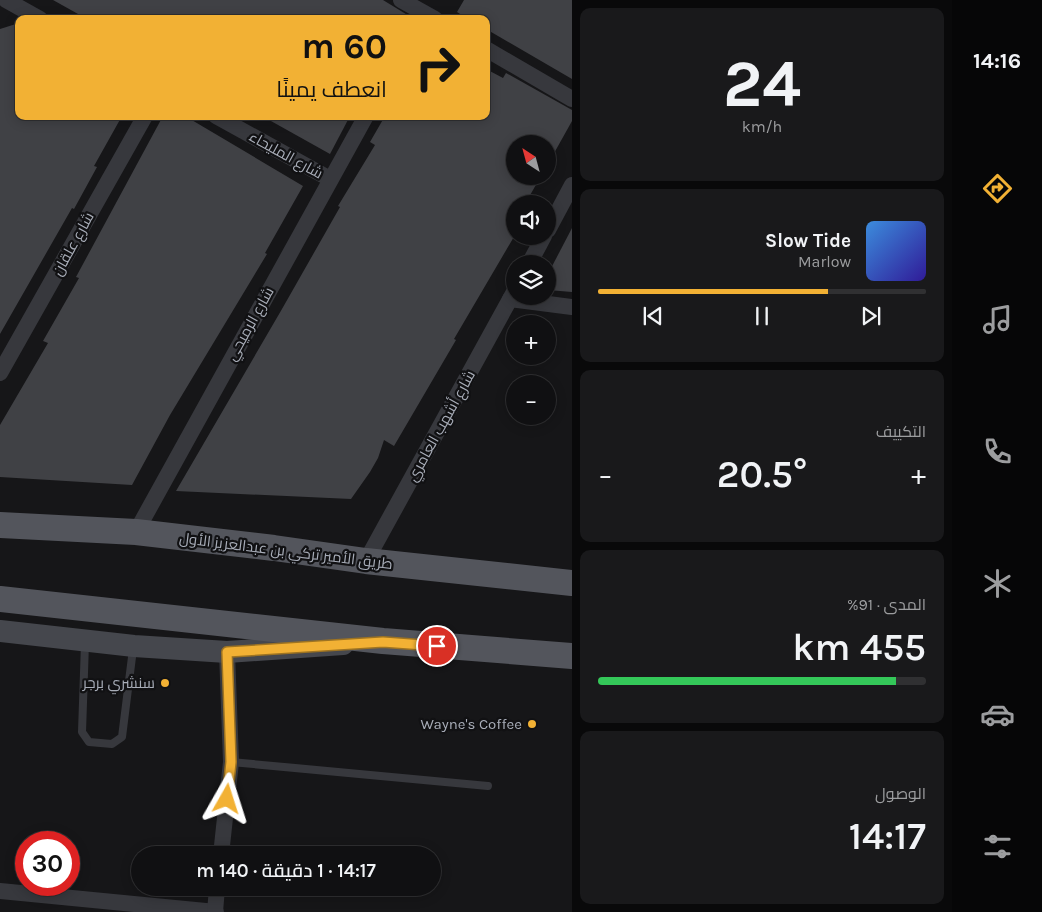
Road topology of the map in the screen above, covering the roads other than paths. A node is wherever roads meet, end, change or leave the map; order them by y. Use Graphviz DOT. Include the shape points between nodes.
graph roads {
  1 [pos="6,0"];
  2 [pos="401,0"];
  3 [pos="33,15"];
  4 [pos="424,15"];
  5 [pos="490,51"];
  6 [pos="572,99"];
  7 [pos="143,120"];
  8 [pos="223,120"];
  9 [pos="364,120"];
  10 [pos="330,179"];
  11 [pos="572,185"];
  12 [pos="556,215"];
  13 [pos="556,303"];
  14 [pos="507,305"];
  15 [pos="572,307"];
  16 [pos="0,373"];
  17 [pos="0,526"];
  18 [pos="136,532"];
  19 [pos="366,562"];
  20 [pos="567,585"];
  21 [pos="0,599"];
  22 [pos="0,631"];
  23 [pos="572,640"];
  24 [pos="85,641"];
  25 [pos="383,642"];
  26 [pos="134,646"];
  27 [pos="227,652"];
  28 [pos="544,654"];
  29 [pos="572,656"];
  30 [pos="231,762"];
  31 [pos="488,786"];
  32 [pos="222,846"];
  33 [pos="0,891"];
  34 [pos="216,896"];
  35 [pos="215,912"];
  1 -- 3 [label="street"];
  2 -- 4 [label="street"];
  5 -- 6 [label="street"];
  7 -- 16 [label="street, شارع علقان"];
  8 -- 10 [label="street, شارع المليحاء"];
  9 -- 10 [label="street, شارع الرميحي"];
  10 -- 18 [label="street, شارع الرميحي"];
  11 -- 12 [label="street"];
  13 -- 15 [label="street"];
  14 -- 19 [label="street, شارع أشهب العامري"];
  17 -- 18 [label="main road, طريق الأمير تركي بن عبدالعزيز الأول"];
  18 -- 19 [label="main road, طريق الأمير تركي بن عبدالعزيز الأول"];
  19 -- 20 [label="main road, طريق الأمير تركي بن عبدالعزيز الأول"];
  21 -- 25 [label="main road"];
  22 -- 24 [label="street"];
  23 -- 28 [label="main road"];
  24 -- 26 [label="street"];
  24 -- 26 [label="lane" via="82,732 89,742 112,744 122,738"];
  25 -- 27 [label="street"];
  25 -- 28 [label="main road"];
  26 -- 27 [label="street"];
  27 -- 30 [label="street"];
  28 -- 29 [label="main road"];
  30 -- 31 [label="lane"];
  30 -- 32 [label="street"];
  33 -- 35 [label="street"];
  34 -- 35 [label="street"];
}
